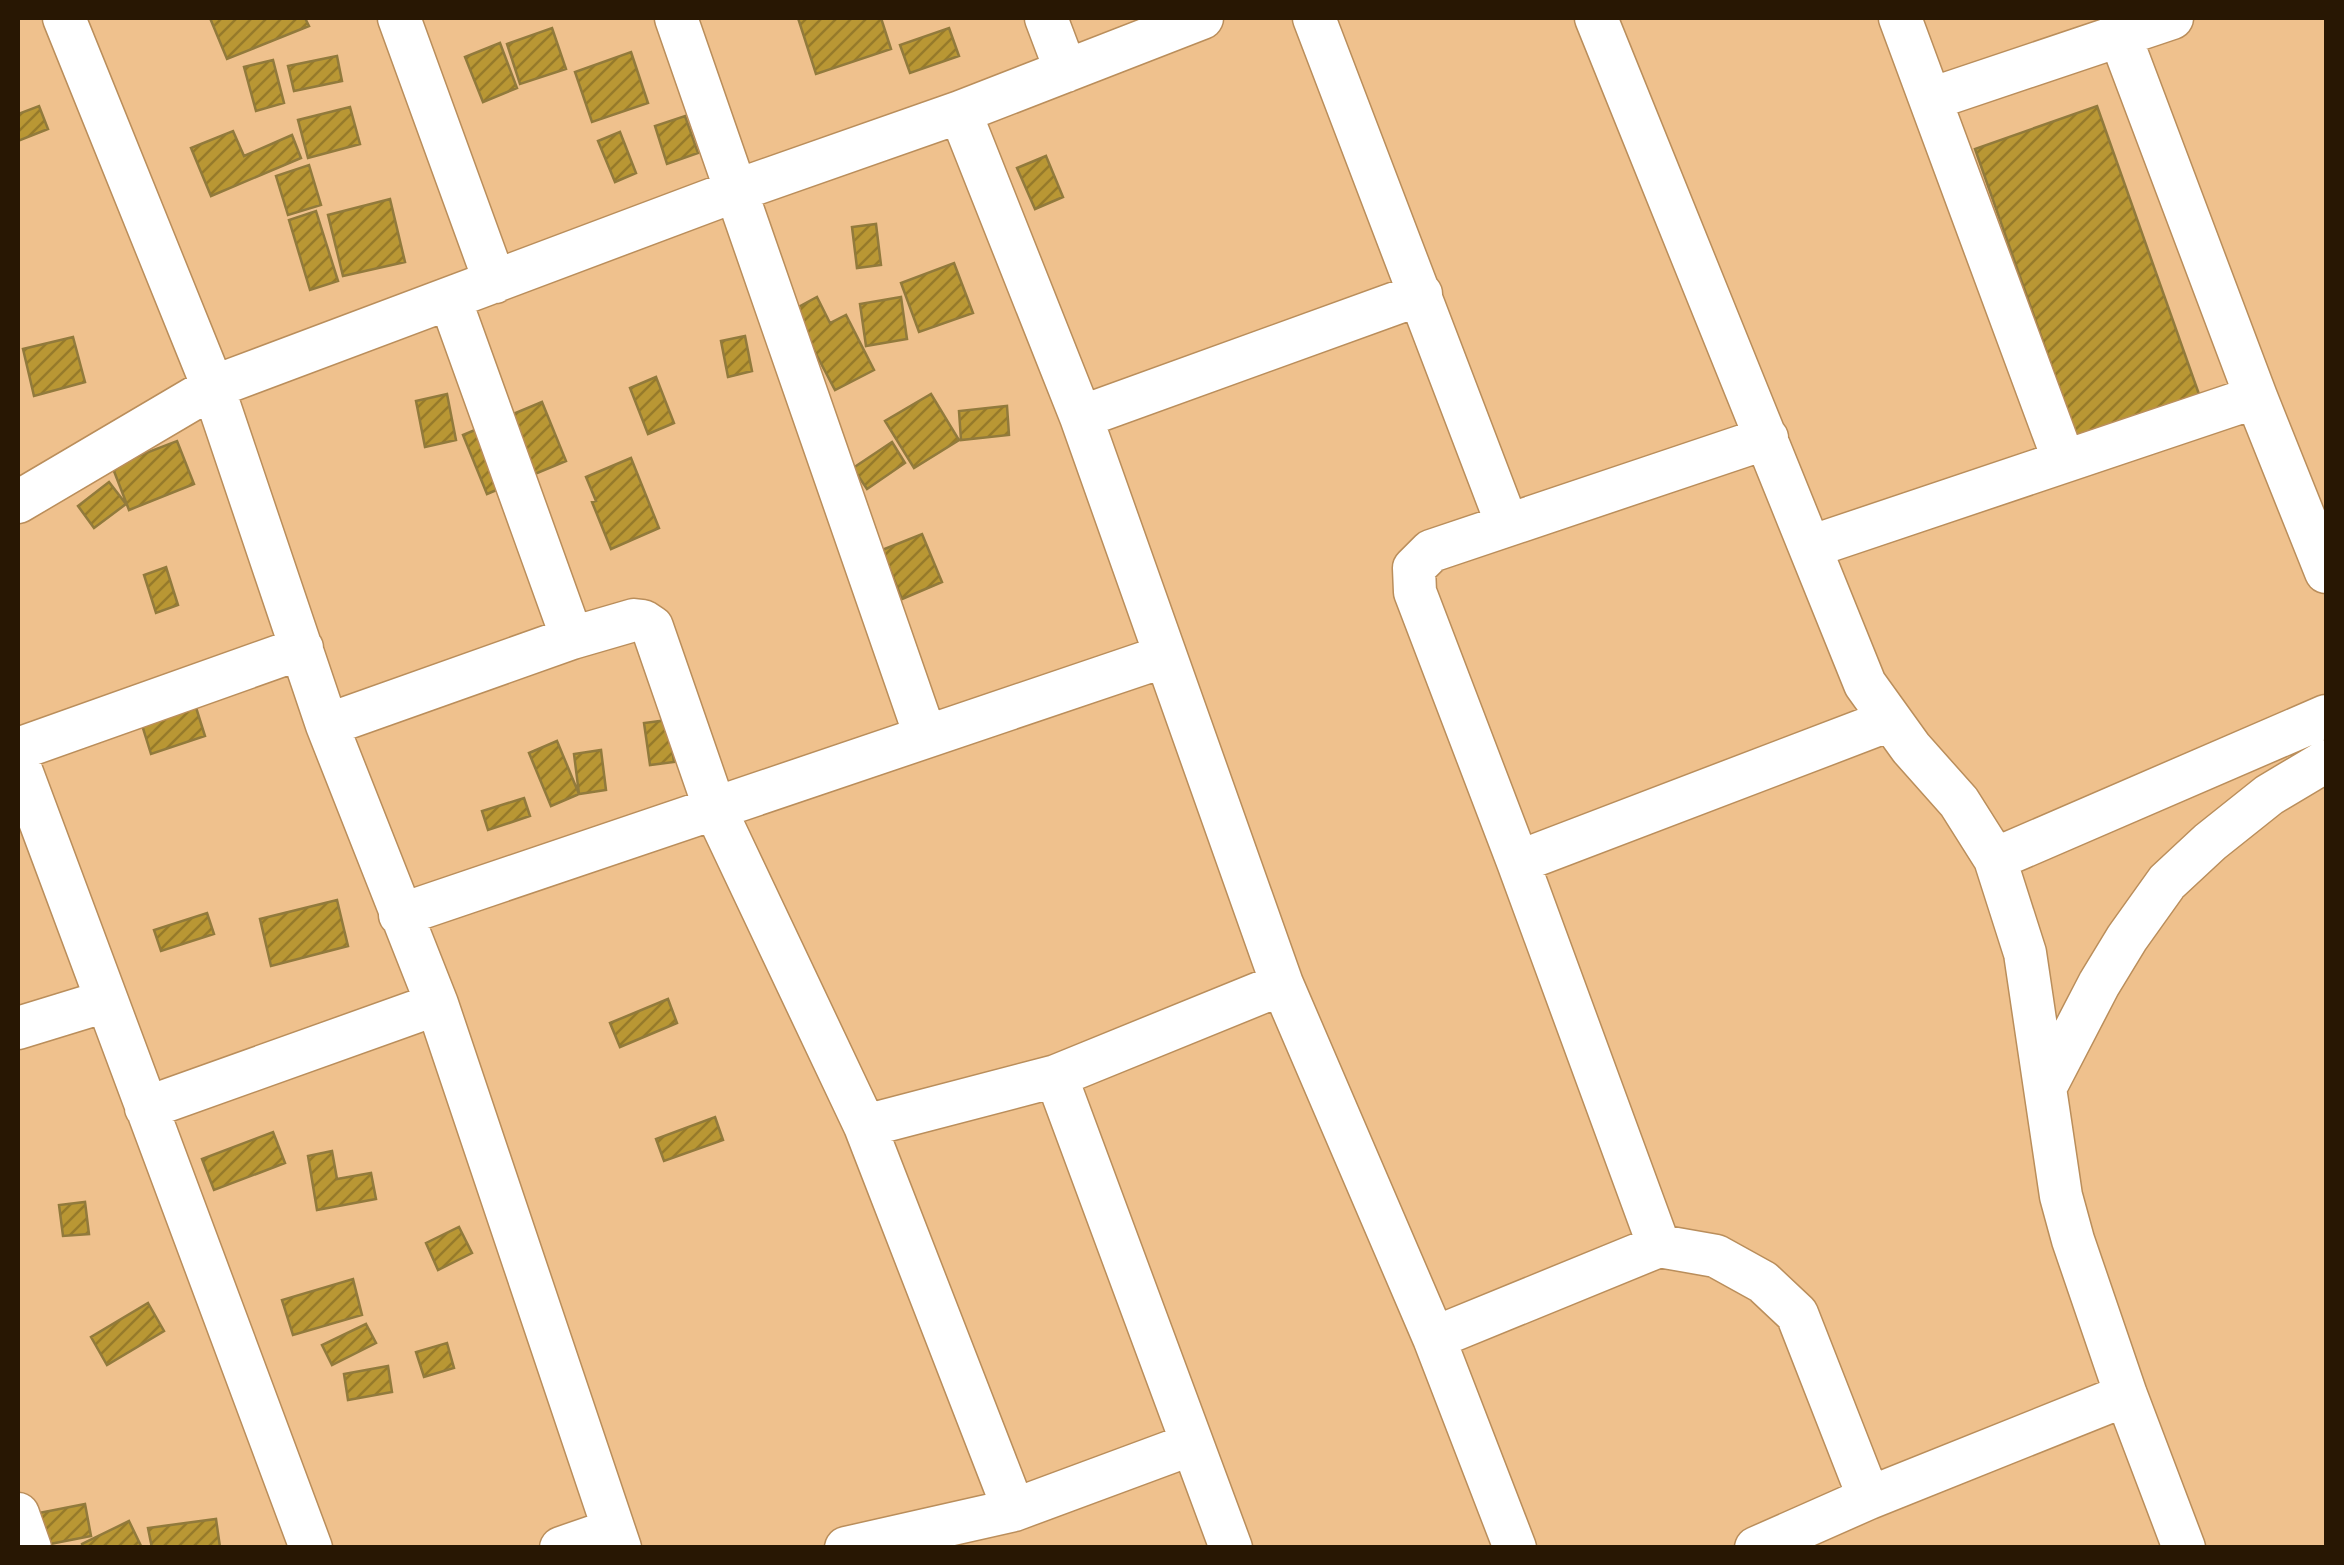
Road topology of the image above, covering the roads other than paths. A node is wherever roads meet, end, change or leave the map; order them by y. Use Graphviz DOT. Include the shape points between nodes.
graph roads {
  1 [pos="64,18"];
  2 [pos="399,18"];
  3 [pos="676,18"];
  4 [pos="1046,18"];
  5 [pos="1202,18"];
  6 [pos="1314,18"];
  7 [pos="1596,18"];
  8 [pos="1900,18"];
  9 [pos="2172,18"];
  10 [pos="2120,36"];
  11 [pos="1066,71"];
  12 [pos="1931,98"];
  13 [pos="960,112"];
  14 [pos="735,191"];
  15 [pos="495,282"];
  16 [pos="1421,294"];
  17 [pos="450,299"];
  18 [pos="213,386"];
  19 [pos="2256,397"];
  20 [pos="1081,417"];
  21 [pos="1767,438"];
  22 [pos="2064,461"];
  23 [pos="18,502"];
  24 [pos="1508,524"];
  25 [pos="1810,547"];
  26 [pos="2326,572"];
  27 [pos="572,638"];
  28 [pos="302,648"];
  29 [pos="1164,656"];
  30 [pos="2326,716"];
  31 [pos="1890,720"];
  32 [pos="326,725"];
  33 [pos="925,735"];
  34 [pos="18,749"];
  35 [pos="2326,761"];
  36 [pos="18,762"];
  37 [pos="715,808"];
  38 [pos="1994,859"];
  39 [pos="1518,862"];
  40 [pos="400,915"];
  41 [pos="1282,984"];
  42 [pos="106,1000"];
  43 [pos="437,1004"];
  44 [pos="18,1028"];
  45 [pos="1056,1076"];
  46 [pos="2045,1088"];
  47 [pos="146,1108"];
  48 [pos="865,1126"];
  49 [pos="1659,1246"];
  50 [pos="1434,1338"];
  51 [pos="2126,1395"];
  52 [pos="1192,1444"];
  53 [pos="1869,1498"];
  54 [pos="1014,1510"];
  55 [pos="18,1514"];
  56 [pos="617,1539"];
  57 [pos="30,1548"];
  58 [pos="311,1548"];
  59 [pos="562,1548"];
  60 [pos="846,1548"];
  61 [pos="1231,1548"];
  62 [pos="1515,1548"];
  63 [pos="1756,1548"];
  64 [pos="2184,1548"];
  1 -- 18 [label="street"];
  2 -- 15 [label="street"];
  3 -- 14 [label="street"];
  4 -- 11 [label="street"];
  5 -- 11 [label="street"];
  6 -- 16 [label="street"];
  7 -- 21 [label="street"];
  8 -- 12 [label="street"];
  9 -- 10 [label="street"];
  10 -- 12 [label="street"];
  10 -- 19 [label="street"];
  11 -- 13 [label="street"];
  12 -- 22 [label="street"];
  13 -- 14 [label="street"];
  13 -- 20 [label="street"];
  14 -- 15 [label="street"];
  14 -- 33 [label="street"];
  15 -- 17 [label="street"];
  16 -- 20 [label="street"];
  16 -- 24 [label="street"];
  17 -- 18 [label="street"];
  17 -- 27 [label="street"];
  18 -- 23 [label="street"];
  18 -- 28 [label="street"];
  19 -- 22 [label="street"];
  19 -- 26 [label="street"];
  20 -- 29 [label="street"];
  21 -- 24 [label="street"];
  21 -- 25 [label="street"];
  22 -- 25 [label="street"];
  24 -- 39 [label="street" via="1430,551 1414,568 1414,580"];
  25 -- 31 [label="street" via="1865,684"];
  27 -- 32 [label="street"];
  27 -- 37 [label="street" via="634,620 652,627"];
  28 -- 32 [label="street"];
  28 -- 34 [label="street"];
  29 -- 33 [label="street"];
  29 -- 41 [label="street"];
  30 -- 38 [label="street"];
  31 -- 38 [label="street" via="1959,802"];
  31 -- 39 [label="street"];
  32 -- 40 [label="street"];
  33 -- 37 [label="street"];
  35 -- 46 [label="street" via="2269,795 2167,882 2099,984"];
  36 -- 42 [label="street"];
  37 -- 40 [label="street"];
  37 -- 48 [label="street"];
  38 -- 46 [label="street" via="2025,953"];
  39 -- 49 [label="street"];
  40 -- 43 [label="street"];
  41 -- 45 [label="street"];
  41 -- 50 [label="street"];
  42 -- 44 [label="street"];
  42 -- 47 [label="street"];
  43 -- 47 [label="street"];
  43 -- 56 [label="street"];
  45 -- 48 [label="street"];
  45 -- 52 [label="street"];
  46 -- 51 [label="street" via="2061,1196"];
  47 -- 58 [label="street"];
  48 -- 54 [label="street"];
  49 -- 50 [label="street"];
  49 -- 53 [label="street" via="1716,1256 1764,1282 1797,1314"];
  50 -- 62 [label="street"];
  51 -- 53 [label="street"];
  51 -- 64 [label="street"];
  52 -- 54 [label="street"];
  52 -- 61 [label="street"];
  53 -- 63 [label="street"];
  54 -- 60 [label="street"];
  55 -- 57 [label="street"];
  56 -- 59 [label="street"];
}
